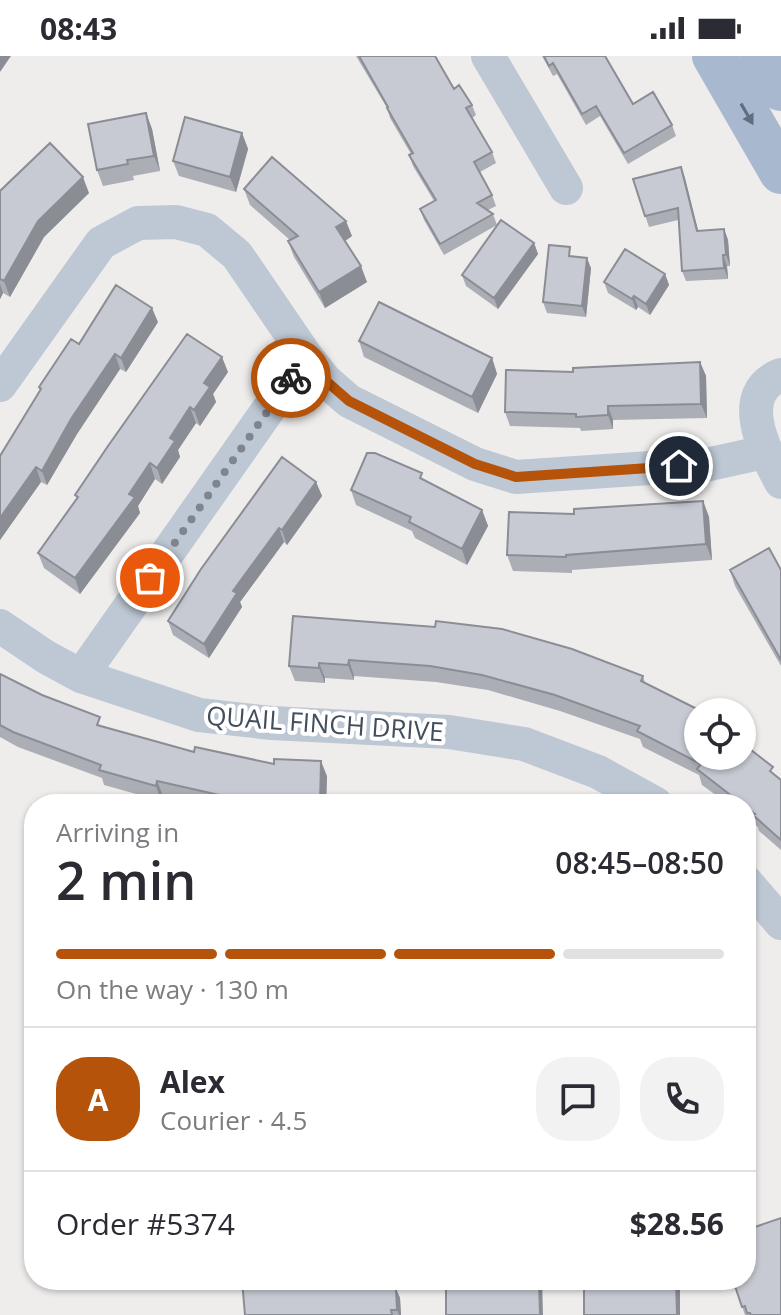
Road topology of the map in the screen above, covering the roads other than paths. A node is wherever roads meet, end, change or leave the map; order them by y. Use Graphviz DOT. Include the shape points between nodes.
graph roads {
  1 [pos="488,56"];
  2 [pos="714,56"];
  3 [pos="762,56"];
  4 [pos="781,89"];
  5 [pos="781,172"];
  6 [pos="566,188"];
  7 [pos="306,356"];
  8 [pos="781,375"];
  9 [pos="0,385"];
  10 [pos="765,452"];
  11 [pos="781,482"];
  12 [pos="0,626"];
  13 [pos="81,676"];
  14 [pos="638,794"];
  15 [pos="756,894"];
  16 [pos="781,923"];
  1 -- 6 [label="street"];
  2 -- 5 [label="main road, one-way"];
  3 -- 4 [label="main road"];
  7 -- 9 [label="street" via="237,255 207,230 176,222 138,223 101,243"];
  7 -- 10 [label="street" via="349,401 475,464 516,477 710,464"];
  7 -- 13 [label="street"];
  8 -- 10 [label="street" via="759,392 755,411"];
  10 -- 11 [label="street"];
  12 -- 13 [label="street, QUAIL FINCH DRIVE"];
  13 -- 14 [label="street, QUAIL FINCH DRIVE" via="199,715 449,732 524,744 598,772"];
  15 -- 16 [label="street"];
}
